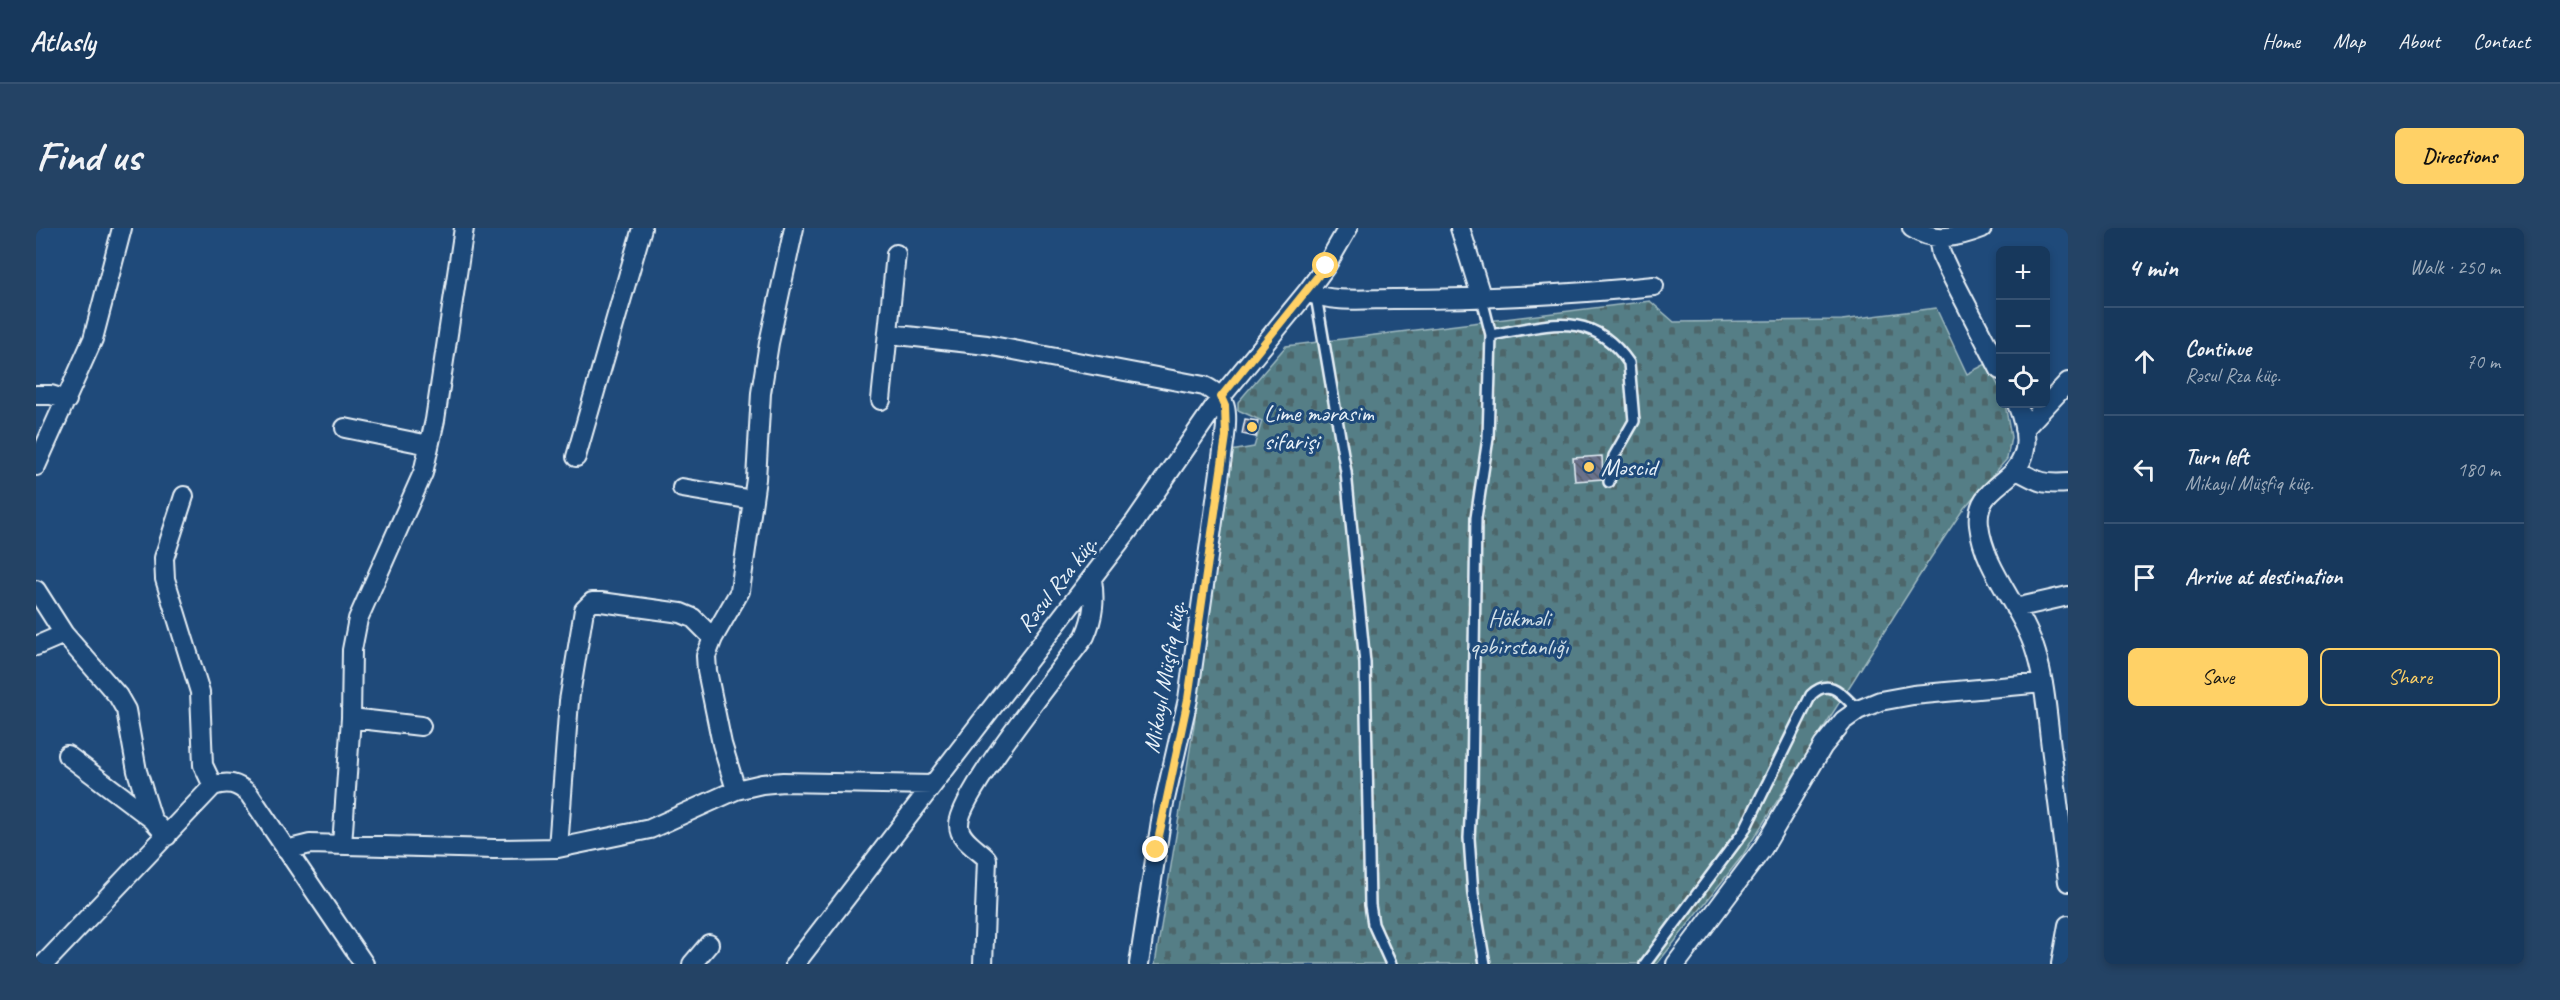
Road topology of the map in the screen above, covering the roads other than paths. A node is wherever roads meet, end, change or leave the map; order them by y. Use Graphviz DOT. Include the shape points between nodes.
graph roads {
  1 [pos="122,228"];
  2 [pos="464,228"];
  3 [pos="642,228"];
  4 [pos="794,228"];
  5 [pos="1348,228"];
  6 [pos="1460,228"];
  7 [pos="1912,228"];
  8 [pos="1982,228"];
  9 [pos="1938,238"];
  10 [pos="896,254"];
  11 [pos="1654,286"];
  12 [pos="1312,294"];
  13 [pos="1482,299"];
  14 [pos="889,334"];
  15 [pos="1491,335"];
  16 [pos="1996,360"];
  17 [pos="2068,382"];
  18 [pos="36,395"];
  19 [pos="1221,397"];
  20 [pos="67,400"];
  21 [pos="880,400"];
  22 [pos="2018,408"];
  23 [pos="345,428"];
  24 [pos="2024,429"];
  25 [pos="429,445"];
  26 [pos="576,457"];
  27 [pos="36,466"];
  28 [pos="2017,470"];
  29 [pos="1609,482"];
  30 [pos="2068,483"];
  31 [pos="682,488"];
  32 [pos="184,496"];
  33 [pos="753,500"];
  34 [pos="1092,579"];
  35 [pos="36,590"];
  36 [pos="2068,596"];
  37 [pos="2015,608"];
  38 [pos="64,634"];
  39 [pos="712,638"];
  40 [pos="36,646"];
  41 [pos="2043,683"];
  42 [pos="1858,710"];
  43 [pos="351,718"];
  44 [pos="421,726"];
  45 [pos="67,755"];
  46 [pos="932,785"];
  47 [pos="213,786"];
  48 [pos="736,790"];
  49 [pos="152,819"];
  50 [pos="167,836"];
  51 [pos="342,845"];
  52 [pos="558,848"];
  53 [pos="286,850"];
  54 [pos="2068,882"];
  55 [pos="2068,925"];
  56 [pos="709,944"];
  57 [pos="2064,957"];
  58 [pos="44,964"];
  59 [pos="364,964"];
  60 [pos="692,964"];
  61 [pos="795,964"];
  62 [pos="983,964"];
  63 [pos="1139,964"];
  64 [pos="1391,964"];
  65 [pos="1485,964"];
  66 [pos="1645,964"];
  67 [pos="1676,964"];
  1 -- 20 [label="street" via="93,339"];
  2 -- 25 [label="street"];
  3 -- 26 [label="street"];
  4 -- 33 [label="street" via="760,393"];
  5 -- 12 [label="street, Rəsul Rza küç."];
  6 -- 13 [label="street"];
  7 -- 9 [label="street"];
  8 -- 9 [label="street"];
  9 -- 16 [label="street" via="1948,269"];
  10 -- 14 [label="street"];
  11 -- 13 [label="street"];
  12 -- 13 [label="street"];
  12 -- 19 [label="street, Rəsul Rza küç."];
  12 -- 64 [label="lane" via="1346,472 1365,663 1370,905 1373,924"];
  13 -- 15 [label="lane"];
  14 -- 19 [label="street" via="987,345 1204,386"];
  14 -- 21 [label="street"];
  15 -- 29 [label="lane" via="1562,324 1580,325 1594,329 1624,355 1629,363 1634,421 1614,456"];
  15 -- 65 [label="lane" via="1488,438 1476,518 1469,838 1473,894"];
  17 -- 24 [label="street"];
  18 -- 20 [label="street"];
  19 -- 34 [label="street, Rəsul Rza küç."];
  19 -- 63 [label="street, Mikayıl Müşfiq küç." via="1226,436 1188,699 1163,808"];
  20 -- 27 [label="street"];
  22 -- 24 [label="street"];
  23 -- 25 [label="street"];
  24 -- 28 [label="street" via="2023,461"];
  25 -- 43 [label="street" via="411,503 358,619 352,650"];
  28 -- 30 [label="street" via="2048,485"];
  28 -- 37 [label="street" via="1982,500 1978,518 1990,559"];
  31 -- 33 [label="street"];
  32 -- 47 [label="street" via="164,558 165,579 200,692 203,765"];
  33 -- 39 [label="street" via="740,591"];
  34 -- 46 [label="street, Rəsul Rza küç."];
  34 -- 62 [label="street" via="1092,619 1085,636 973,788 958,823 965,840 987,860"];
  35 -- 38 [label="street"];
  36 -- 37 [label="street"];
  37 -- 41 [label="street" via="2035,651"];
  38 -- 40 [label="street"];
  38 -- 49 [label="street" via="126,710 137,771"];
  39 -- 48 [label="street" via="706,656 707,671"];
  39 -- 52 [label="street" via="693,618 681,614 601,602 592,602 584,610 569,701"];
  41 -- 42 [label="street" via="1913,695"];
  41 -- 54 [label="street"];
  42 -- 66 [label="lane" via="1834,688 1818,688 1811,695 1744,831"];
  42 -- 67 [label="street" via="1844,720 1823,746 1763,848"];
  43 -- 44 [label="street"];
  43 -- 51 [label="street"];
  45 -- 49 [label="street"];
  46 -- 48 [label="street" via="783,782"];
  46 -- 61 [label="street, Rəsul Rza küç."];
  47 -- 50 [label="street"];
  47 -- 53 [label="street" via="233,783 249,794"];
  48 -- 52 [label="street" via="650,829"];
  49 -- 50 [label="street"];
  50 -- 58 [label="street"];
  51 -- 52 [label="street"];
  51 -- 53 [label="street" via="310,844"];
  53 -- 59 [label="street"];
  55 -- 57 [label="street"];
  56 -- 60 [label="street"];
}
